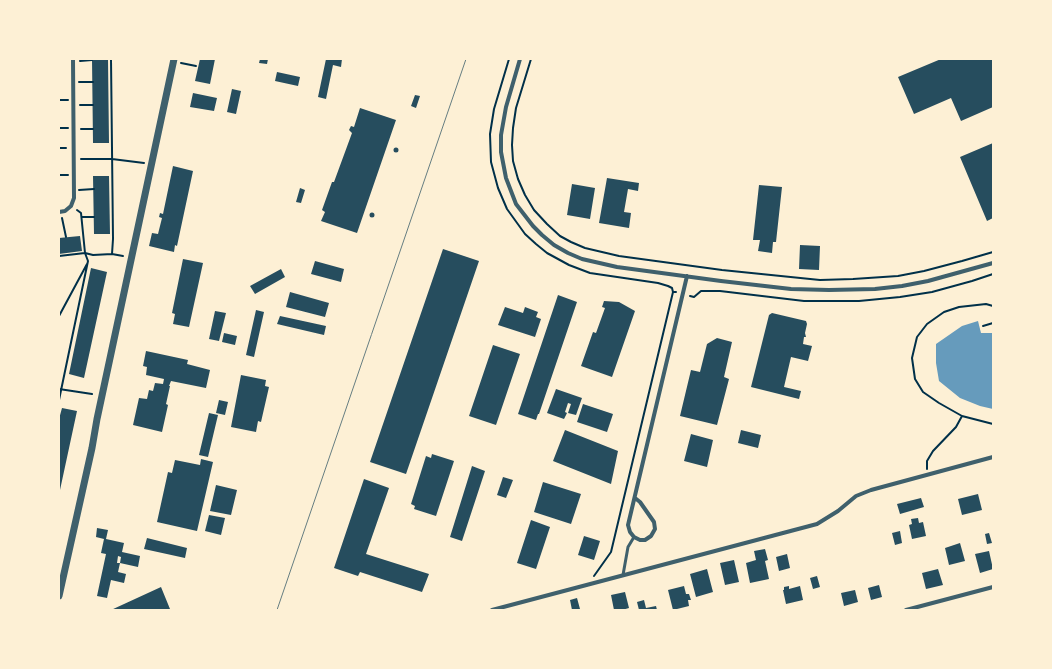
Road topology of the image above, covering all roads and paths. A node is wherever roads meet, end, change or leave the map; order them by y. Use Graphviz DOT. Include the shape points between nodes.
graph roads {
  1 [pos="111,59"];
  2 [pos="508,59"];
  3 [pos="520,59"];
  4 [pos="531,59"];
  5 [pos="73,60"];
  6 [pos="92,60"];
  7 [pos="174,60"];
  8 [pos="196,66"];
  9 [pos="73,82"];
  10 [pos="93,82"];
  11 [pos="73,105"];
  12 [pos="93,105"];
  13 [pos="73,129"];
  14 [pos="93,129"];
  15 [pos="73,159"];
  16 [pos="112,159"];
  17 [pos="142,163"];
  18 [pos="94,189"];
  19 [pos="74,190"];
  20 [pos="71,206"];
  21 [pos="60,214"];
  22 [pos="82,217"];
  23 [pos="94,217"];
  24 [pos="66,237"];
  25 [pos="993,252"];
  26 [pos="85,253"];
  27 [pos="112,254"];
  28 [pos="59,256"];
  29 [pos="121,256"];
  30 [pos="88,261"];
  31 [pos="993,263"];
  32 [pos="687,276"];
  33 [pos="993,306"];
  34 [pos="59,316"];
  35 [pos="993,323"];
  36 [pos="983,326"];
  37 [pos="60,389"];
  38 [pos="92,394"];
  39 [pos="59,400"];
  40 [pos="962,416"];
  41 [pos="993,424"];
  42 [pos="993,457"];
  43 [pos="927,474"];
  44 [pos="635,498"];
  45 [pos="634,537"];
  46 [pos="623,575"];
  47 [pos="61,581"];
  48 [pos="593,583"];
  49 [pos="993,588"];
  50 [pos="59,596"];
  51 [pos="494,610"];
  52 [pos="906,610"];
  1 -- 16 [label="path"];
  2 -- 48 [label="path" via="490,134 491,162 507,209 525,234 536,244 569,265 590,273 658,283 672,288 673,292 611,552 592,578"];
  3 -- 32 [label="street" via="506,107 501,152 510,189 525,217 554,245 582,259 617,267"];
  4 -- 25 [label="path" via="516,108 513,128 512,146 518,179 524,195 547,224 560,236 585,248 626,257 820,280 898,276"];
  5 -- 6 [label="path"];
  5 -- 9 [label="street"];
  7 -- 8 [label="path"];
  7 -- 47 [label="street" via="92,448"];
  9 -- 10 [label="path"];
  9 -- 11 [label="street"];
  11 -- 12 [label="path"];
  11 -- 13 [label="street"];
  13 -- 14 [label="path"];
  13 -- 15 [label="street"];
  15 -- 16 [label="path"];
  15 -- 19 [label="street"];
  16 -- 17 [label="path"];
  16 -- 27 [label="path"];
  18 -- 19 [label="path"];
  19 -- 20 [label="street"];
  20 -- 21 [label="street"];
  20 -- 22 [label="path" via="81,213"];
  21 -- 24 [label="path"];
  22 -- 23 [label="path"];
  22 -- 26 [label="path"];
  26 -- 27 [label="path"];
  26 -- 28 [label="path"];
  26 -- 30 [label="path"];
  27 -- 29 [label="path"];
  30 -- 34 [label="path"];
  30 -- 37 [label="path"];
  31 -- 32 [label="street" via="928,281 860,290 803,290"];
  32 -- 44 [label="street"];
  33 -- 40 [label="path" via="986,304 959,307 944,312 927,324 917,337 912,358 915,379 923,392"];
  35 -- 36 [label="path"];
  37 -- 38 [label="path"];
  37 -- 39 [label="path"];
  40 -- 41 [label="path"];
  40 -- 43 [label="path" via="956,427 933,451 927,461"];
  42 -- 43 [label="street"];
  43 -- 46 [label="street" via="856,496 817,524"];
  44 -- 45 [label="street" via="628,525"];
  44 -- 45 [label="street" via="654,522 654,529 651,536 645,540"];
  45 -- 46 [label="lane" via="628,547"];
  46 -- 48 [label="street"];
  47 -- 50 [label="street"];
  48 -- 51 [label="street"];
  49 -- 52 [label="street"];
}
